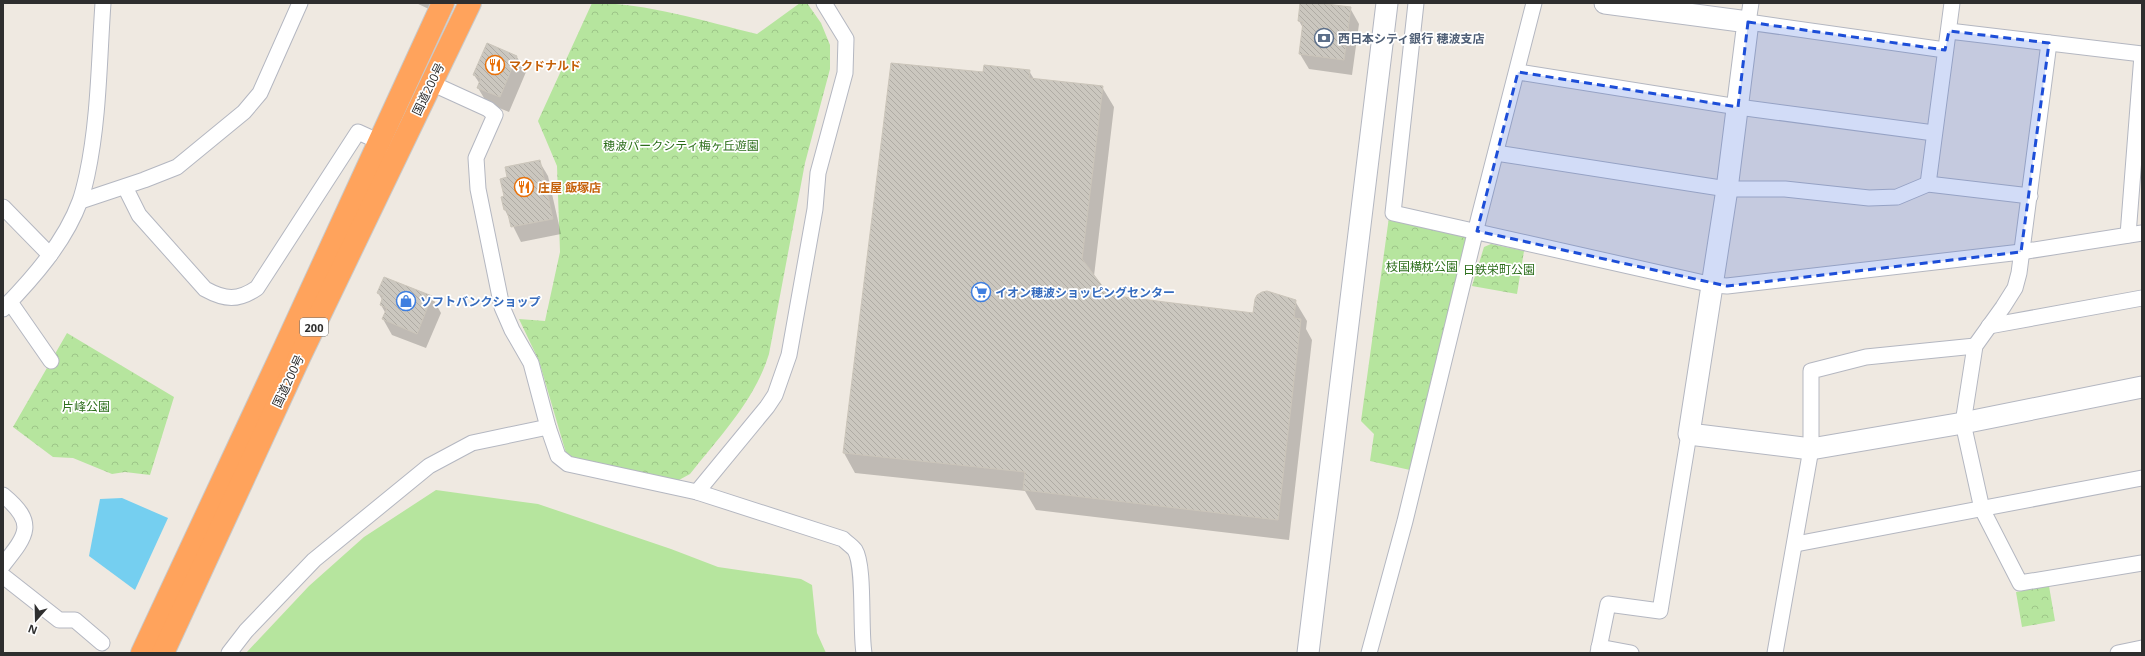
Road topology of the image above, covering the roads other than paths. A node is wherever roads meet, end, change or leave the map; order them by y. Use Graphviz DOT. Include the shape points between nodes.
graph roads {
  1 [pos="103,3"];
  2 [pos="300,3"];
  3 [pos="443,3"];
  4 [pos="470,3"];
  5 [pos="824,3"];
  6 [pos="1387,3"];
  7 [pos="1416,3"];
  8 [pos="1534,3"];
  9 [pos="1605,3"];
  10 [pos="1952,3"];
  11 [pos="1750,13"];
  12 [pos="1949,31"];
  13 [pos="2049,42"];
  14 [pos="1945,50"];
  15 [pos="2142,54"];
  16 [pos="1518,72"];
  17 [pos="431,83"];
  18 [pos="1738,107"];
  19 [pos="1934,133"];
  20 [pos="380,142"];
  21 [pos="1496,153"];
  22 [pos="1928,184"];
  23 [pos="125,187"];
  24 [pos="1727,189"];
  25 [pos="2030,196"];
  26 [pos="81,201"];
  27 [pos="3,207"];
  28 [pos="1477,231"];
  29 [pos="2135,234"];
  30 [pos="2021,252"];
  31 [pos="50,254"];
  32 [pos="1713,285"];
  33 [pos="2142,298"];
  34 [pos="6,306"];
  35 [pos="1989,326"];
  36 [pos="1975,346"];
  37 [pos="51,361"];
  38 [pos="2142,387"];
  39 [pos="1963,423"];
  40 [pos="548,427"];
  41 [pos="1689,434"];
  42 [pos="1811,449"];
  43 [pos="2142,478"];
  44 [pos="697,492"];
  45 [pos="3,495"];
  46 [pos="1982,509"];
  47 [pos="1796,544"];
  48 [pos="2142,563"];
  49 [pos="3,565"];
  50 [pos="3,576"];
  51 [pos="102,643"];
  52 [pos="2142,648"];
  53 [pos="1598,650"];
  54 [pos="142,653"];
  55 [pos="162,653"];
  56 [pos="229,653"];
  57 [pos="864,653"];
  58 [pos="1308,653"];
  59 [pos="1369,653"];
  60 [pos="1631,653"];
  61 [pos="1775,653"];
  62 [pos="2118,653"];
  1 -- 26 [label="street" via="95,121"];
  2 -- 23 [label="street" via="260,93 244,112 177,167"];
  3 -- 20 [label="highway, 国道200号 / 200"];
  4 -- 17 [label="highway, 国道200号 / 200"];
  5 -- 44 [label="street" via="846,39 845,73 818,173 815,209 789,355 775,395 767,408"];
  6 -- 58 [label="street"];
  7 -- 28 [label="street" via="1393,213"];
  8 -- 16 [label="street"];
  9 -- 11 [label="street"];
  10 -- 12 [label="street"];
  11 -- 14 [label="street"];
  11 -- 18 [label="street"];
  12 -- 13 [label="street"];
  12 -- 14 [label="street"];
  13 -- 15 [label="street"];
  13 -- 25 [label="street"];
  14 -- 19 [label="street"];
  15 -- 29 [label="street"];
  16 -- 18 [label="street"];
  16 -- 21 [label="street"];
  17 -- 40 [label="street" via="488,109 495,115 476,158 478,189 502,307 512,330 532,362"];
  17 -- 55 [label="highway, 国道200号 / 200"];
  18 -- 19 [label="street"];
  18 -- 24 [label="street"];
  19 -- 22 [label="street"];
  20 -- 23 [label="street" via="358,132 257,288 246,296 219,296 205,289 139,215"];
  20 -- 54 [label="highway, 国道200号 / 200"];
  21 -- 24 [label="street"];
  21 -- 28 [label="street" via="1478,217"];
  22 -- 24 [label="street" via="1897,198 1869,198 1785,189"];
  22 -- 25 [label="street"];
  23 -- 26 [label="street"];
  24 -- 32 [label="street"];
  25 -- 30 [label="street"];
  26 -- 31 [label="street" via="66,232"];
  27 -- 31 [label="street"];
  28 -- 32 [label="street"];
  28 -- 59 [label="street" via="1405,522"];
  29 -- 30 [label="street"];
  30 -- 32 [label="street" via="1727,286"];
  30 -- 35 [label="street" via="2019,273 2014,288"];
  31 -- 34 [label="street"];
  32 -- 41 [label="street"];
  33 -- 35 [label="street"];
  34 -- 37 [label="street"];
  35 -- 36 [label="street"];
  36 -- 39 [label="street"];
  36 -- 42 [label="street" via="1866,357 1811,371"];
  38 -- 39 [label="street"];
  39 -- 42 [label="street"];
  39 -- 46 [label="street"];
  40 -- 44 [label="street" via="558,456 568,464"];
  40 -- 56 [label="street" via="472,443 429,466 314,560 246,631"];
  41 -- 42 [label="street"];
  41 -- 53 [label="street" via="1660,611 1608,604"];
  42 -- 47 [label="street"];
  43 -- 46 [label="street"];
  44 -- 57 [label="street" via="843,539 855,550 860,564 861,636"];
  45 -- 49 [label="street" via="19,508 25,526 20,543"];
  46 -- 47 [label="street"];
  46 -- 48 [label="street" via="2020,583"];
  47 -- 61 [label="street"];
  50 -- 51 [label="street" via="59,620 75,620"];
  52 -- 62 [label="street"];
  53 -- 60 [label="street"];
}
